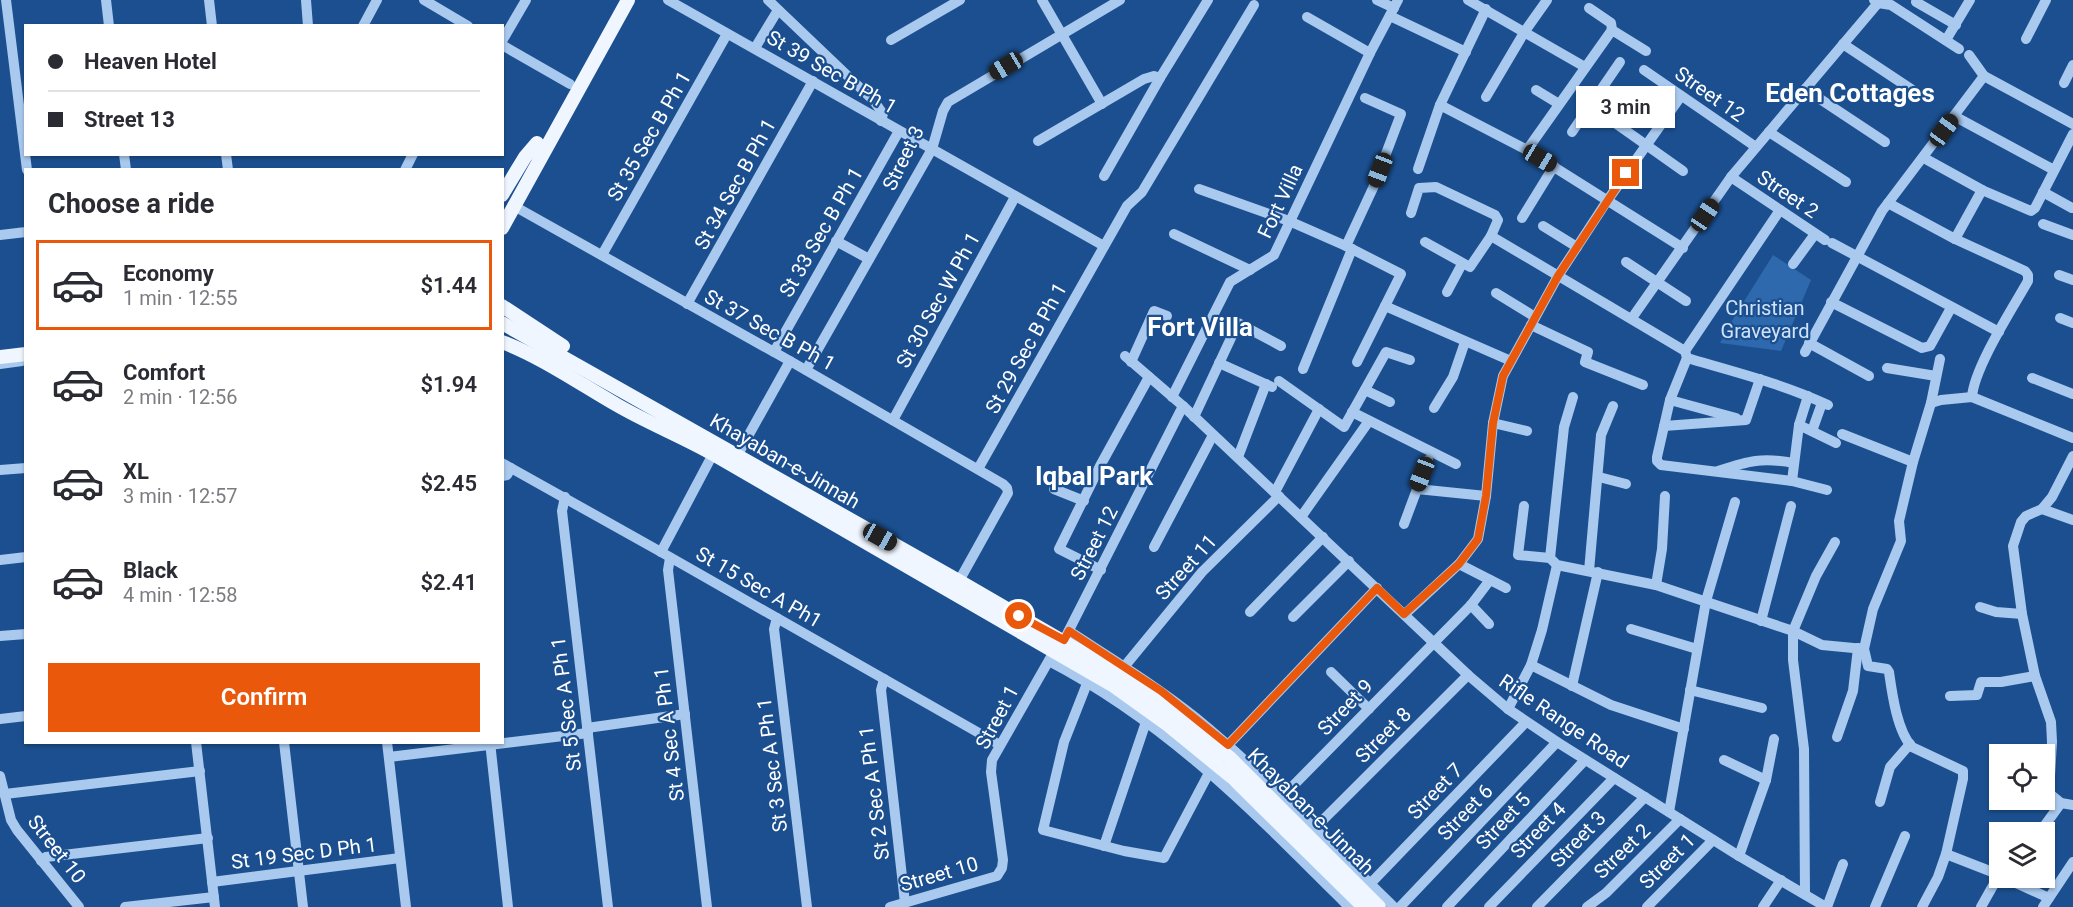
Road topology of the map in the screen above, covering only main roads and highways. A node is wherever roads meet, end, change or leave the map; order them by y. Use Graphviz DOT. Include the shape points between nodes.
graph roads {
  1 [pos="618,0"];
  2 [pos="628,0"];
  3 [pos="537,143"];
  4 [pos="504,192"];
  5 [pos="508,210"];
  6 [pos="504,312"];
  7 [pos="504,340"];
  8 [pos="24,345"];
  9 [pos="0,348"];
  10 [pos="24,354"];
  11 [pos="0,357"];
  12 [pos="675,427"];
  13 [pos="1059,646"];
  14 [pos="1364,907"];
  15 [pos="1379,907"];
  1 -- 3 [label="main road"];
  2 -- 5 [label="main road"];
  3 -- 4 [label="main road"];
  3 -- 5 [label="main road"];
  6 -- 12 [label="main road" via="659,402"];
  7 -- 12 [label="main road" via="524,344"];
  7 -- 12 [label="main road, Khayaban-e-Jinnah" via="640,418"];
  8 -- 9 [label="main road"];
  10 -- 11 [label="main road"];
  12 -- 13 [label="main road, Khayaban-e-Jinnah" via="712,454"];
  12 -- 13 [label="main road, Khayaban-e-Jinnah" via="737,456 959,581"];
  13 -- 14 [label="main road, Khayaban-e-Jinnah" via="1233,778"];
  13 -- 15 [label="main road, Khayaban-e-Jinnah" via="1114,671 1230,758"];
}
